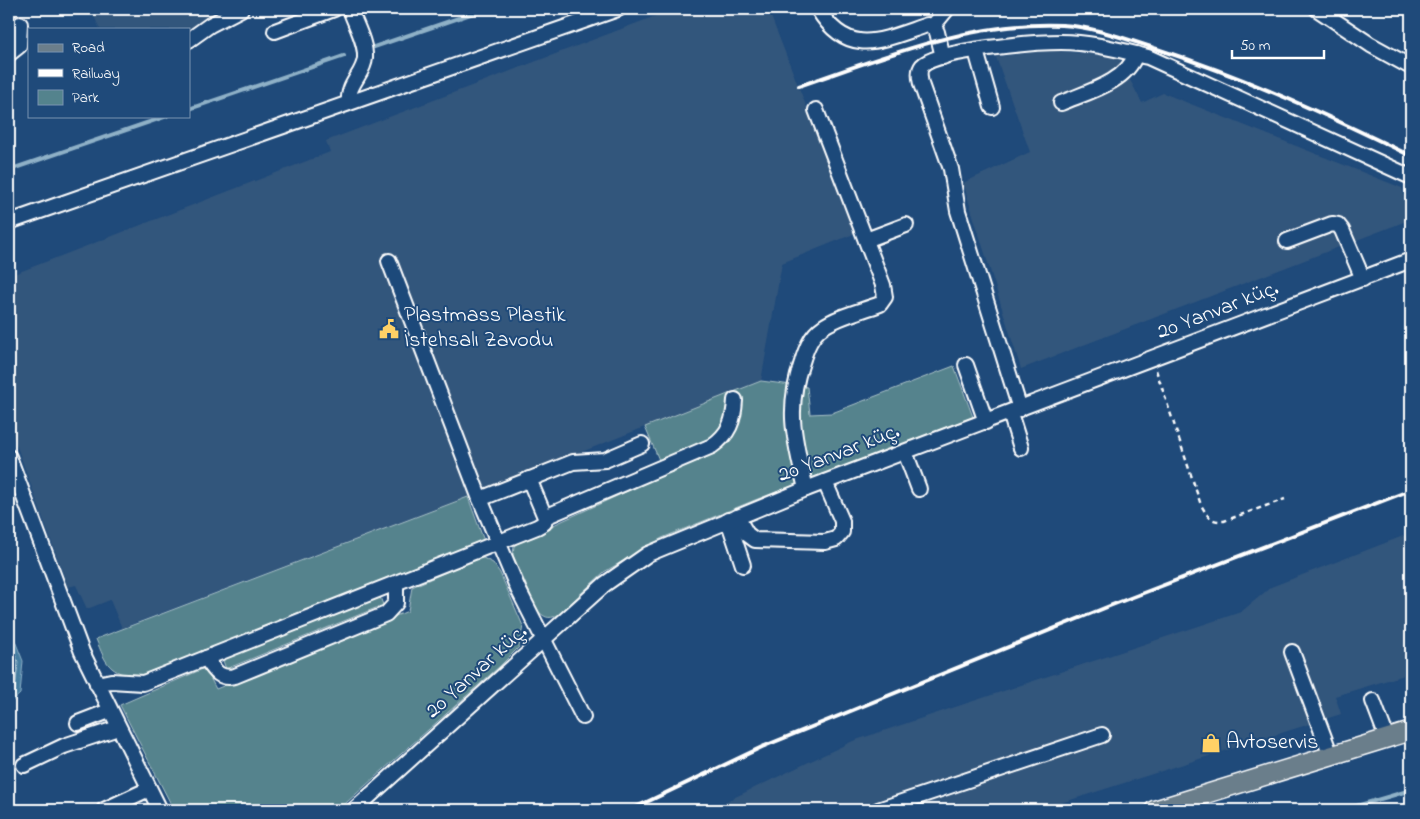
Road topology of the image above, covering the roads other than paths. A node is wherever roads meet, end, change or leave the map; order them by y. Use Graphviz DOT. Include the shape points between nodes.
graph roads {
  1 [pos="240,9"];
  2 [pos="334,9"];
  3 [pos="350,9"];
  4 [pos="618,9"];
  5 [pos="818,9"];
  6 [pos="947,9"];
  7 [pos="1316,9"];
  8 [pos="20,24"];
  9 [pos="933,26"];
  10 [pos="275,31"];
  11 [pos="190,39"];
  12 [pos="976,51"];
  13 [pos="9,54"];
  14 [pos="1136,54"];
  15 [pos="943,57"];
  16 [pos="1410,63"];
  17 [pos="349,102"];
  18 [pos="1061,103"];
  19 [pos="992,106"];
  20 [pos="816,110"];
  21 [pos="1411,177"];
  22 [pos="9,222"];
  23 [pos="906,225"];
  24 [pos="866,240"];
  25 [pos="1287,241"];
  26 [pos="1411,260"];
  27 [pos="389,261"];
  28 [pos="1363,279"];
  29 [pos="966,365"];
  30 [pos="735,400"];
  31 [pos="1015,411"];
  32 [pos="986,422"];
  33 [pos="642,444"];
  34 [pos="1021,448"];
  35 [pos="905,452"];
  36 [pos="9,457"];
  37 [pos="529,479"];
  38 [pos="825,482"];
  39 [pos="806,489"];
  40 [pos="919,489"];
  41 [pos="480,499"];
  42 [pos="545,517"];
  43 [pos="733,519"];
  44 [pos="498,544"];
  45 [pos="743,565"];
  46 [pos="396,584"];
  47 [pos="543,640"];
  48 [pos="1292,652"];
  49 [pos="206,658"];
  50 [pos="97,684"];
  51 [pos="1373,701"];
  52 [pos="109,711"];
  53 [pos="583,717"];
  54 [pos="78,723"];
  55 [pos="118,728"];
  56 [pos="1411,730"];
  57 [pos="1102,735"];
  58 [pos="1387,738"];
  59 [pos="1331,756"];
  60 [pos="24,765"];
  61 [pos="150,789"];
  62 [pos="114,808"];
  63 [pos="160,810"];
  64 [pos="354,810"];
  65 [pos="878,810"];
  66 [pos="1154,810"];
  1 -- 11 [label="street"];
  2 -- 10 [label="street"];
  3 -- 17 [label="street" via="363,44 365,60 350,87"];
  4 -- 17 [label="street"];
  5 -- 9 [label="street" via="842,36 862,43"];
  6 -- 9 [label="street"];
  7 -- 16 [label="street" via="1371,45"];
  8 -- 13 [label="street" via="19,46"];
  9 -- 15 [label="street"];
  12 -- 14 [label="street" via="1062,42"];
  12 -- 15 [label="street"];
  12 -- 19 [label="street"];
  14 -- 18 [label="street" via="1133,63 1112,81"];
  14 -- 21 [label="street"];
  15 -- 31 [label="street" via="922,66 919,73 921,84 951,169 958,211"];
  17 -- 22 [label="street"];
  20 -- 24 [label="street"];
  23 -- 24 [label="street"];
  24 -- 39 [label="street" via="885,297 880,304 822,326 806,349 792,396 791,417"];
  25 -- 28 [label="street" via="1332,224 1338,225"];
  26 -- 28 [label="street, 20 Yanvar küç."];
  27 -- 41 [label="street"];
  28 -- 31 [label="street, 20 Yanvar küç."];
  29 -- 32 [label="street"];
  30 -- 42 [label="street" via="731,426 712,446"];
  31 -- 32 [label="street, 20 Yanvar küç."];
  31 -- 34 [label="street"];
  32 -- 35 [label="street, 20 Yanvar küç."];
  33 -- 37 [label="street" via="616,457 573,462"];
  35 -- 38 [label="street, 20 Yanvar küç."];
  35 -- 40 [label="street"];
  36 -- 50 [label="street"];
  37 -- 41 [label="street"];
  37 -- 42 [label="street"];
  38 -- 39 [label="street, 20 Yanvar küç."];
  38 -- 43 [label="street" via="842,521 842,532 836,539 825,542 755,540"];
  39 -- 43 [label="street, 20 Yanvar küç."];
  41 -- 44 [label="street"];
  42 -- 44 [label="street" via="544,523 537,528"];
  43 -- 45 [label="street"];
  43 -- 47 [label="street, 20 Yanvar küç." via="648,554 624,569"];
  44 -- 46 [label="street"];
  44 -- 47 [label="street"];
  46 -- 49 [label="street"];
  46 -- 49 [label="street" via="396,603 386,614 235,676 226,678 217,674"];
  47 -- 53 [label="street"];
  47 -- 64 [label="street, 20 Yanvar küç."];
  48 -- 59 [label="street"];
  49 -- 50 [label="street" via="143,683 111,680"];
  50 -- 52 [label="street"];
  51 -- 58 [label="street"];
  52 -- 54 [label="street"];
  52 -- 55 [label="street"];
  55 -- 60 [label="street" via="64,746"];
  55 -- 61 [label="street"];
  56 -- 58 [label="main road"];
  57 -- 65 [label="street"];
  58 -- 59 [label="main road"];
  59 -- 66 [label="main road"];
  61 -- 62 [label="street"];
  61 -- 63 [label="street"];
}
